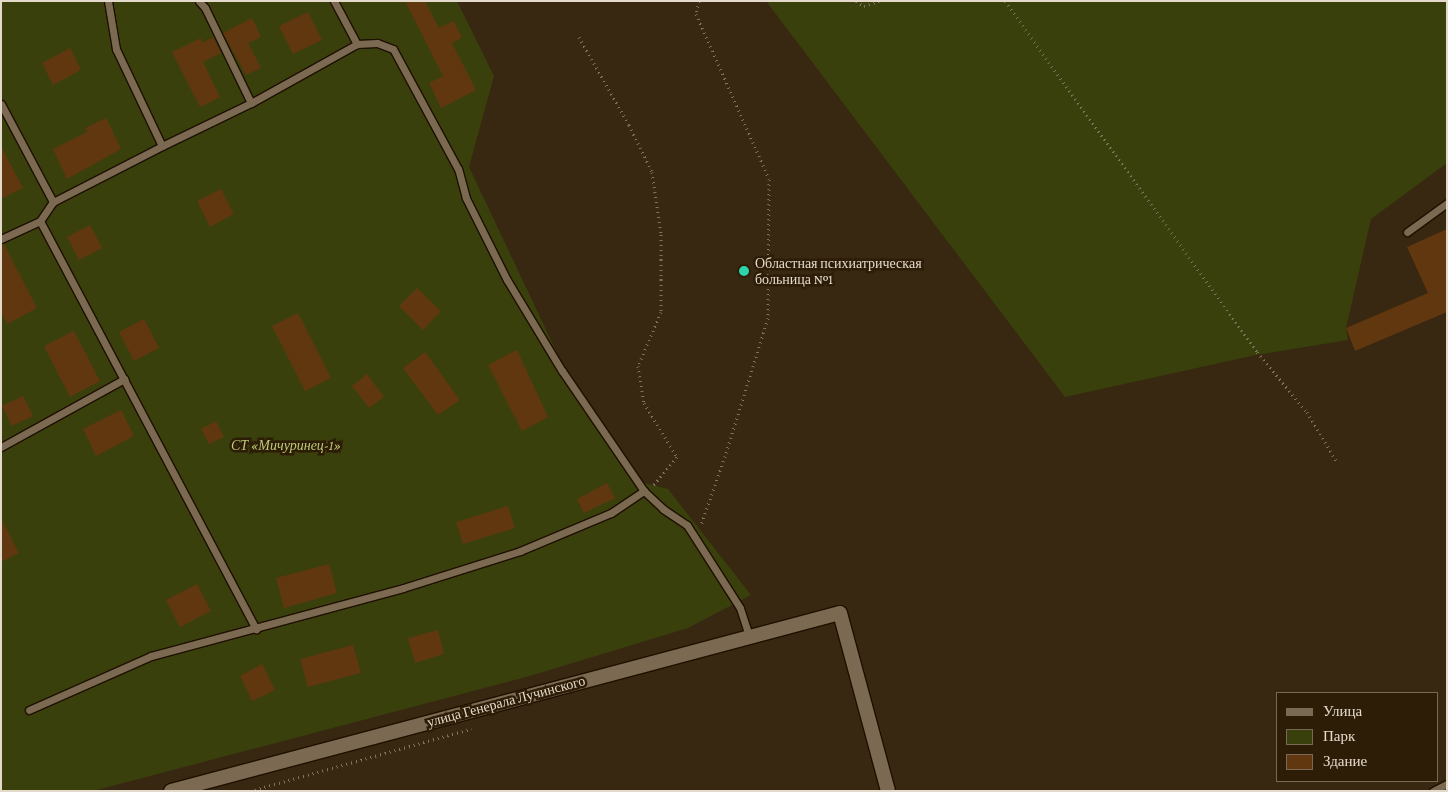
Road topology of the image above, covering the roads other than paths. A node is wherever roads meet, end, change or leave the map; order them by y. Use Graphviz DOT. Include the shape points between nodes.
graph roads {
  1 [pos="108,1"];
  2 [pos="199,1"];
  3 [pos="334,1"];
  4 [pos="357,44"];
  5 [pos="251,103"];
  6 [pos="1,104"];
  7 [pos="162,146"];
  8 [pos="53,202"];
  9 [pos="1447,203"];
  10 [pos="40,221"];
  11 [pos="1408,232"];
  12 [pos="1,239"];
  13 [pos="124,379"];
  14 [pos="1,446"];
  15 [pos="644,491"];
  16 [pos="256,629"];
  17 [pos="748,636"];
  18 [pos="29,710"];
  19 [pos="1447,784"];
  20 [pos="171,791"];
  21 [pos="888,791"];
  22 [pos="1433,791"];
  1 -- 7 [label="lane" via="116,49"];
  2 -- 5 [label="lane" via="206,8"];
  3 -- 4 [label="lane"];
  4 -- 5 [label="lane"];
  4 -- 15 [label="lane" via="377,43 393,48 458,169 466,198 507,280 562,371"];
  5 -- 7 [label="lane"];
  6 -- 8 [label="lane"];
  7 -- 8 [label="lane"];
  8 -- 10 [label="lane"];
  9 -- 11 [label="lane"];
  10 -- 12 [label="lane"];
  10 -- 13 [label="lane"];
  13 -- 14 [label="lane"];
  13 -- 16 [label="lane"];
  15 -- 16 [label="lane" via="611,513 520,551"];
  15 -- 17 [label="lane" via="686,525 740,608"];
  16 -- 18 [label="lane" via="151,656"];
  17 -- 20 [label="street, улица Генерала Лучинского"];
  17 -- 21 [label="street, улица Генерала Лучинского" via="840,613"];
  19 -- 22 [label="lane"];
}
